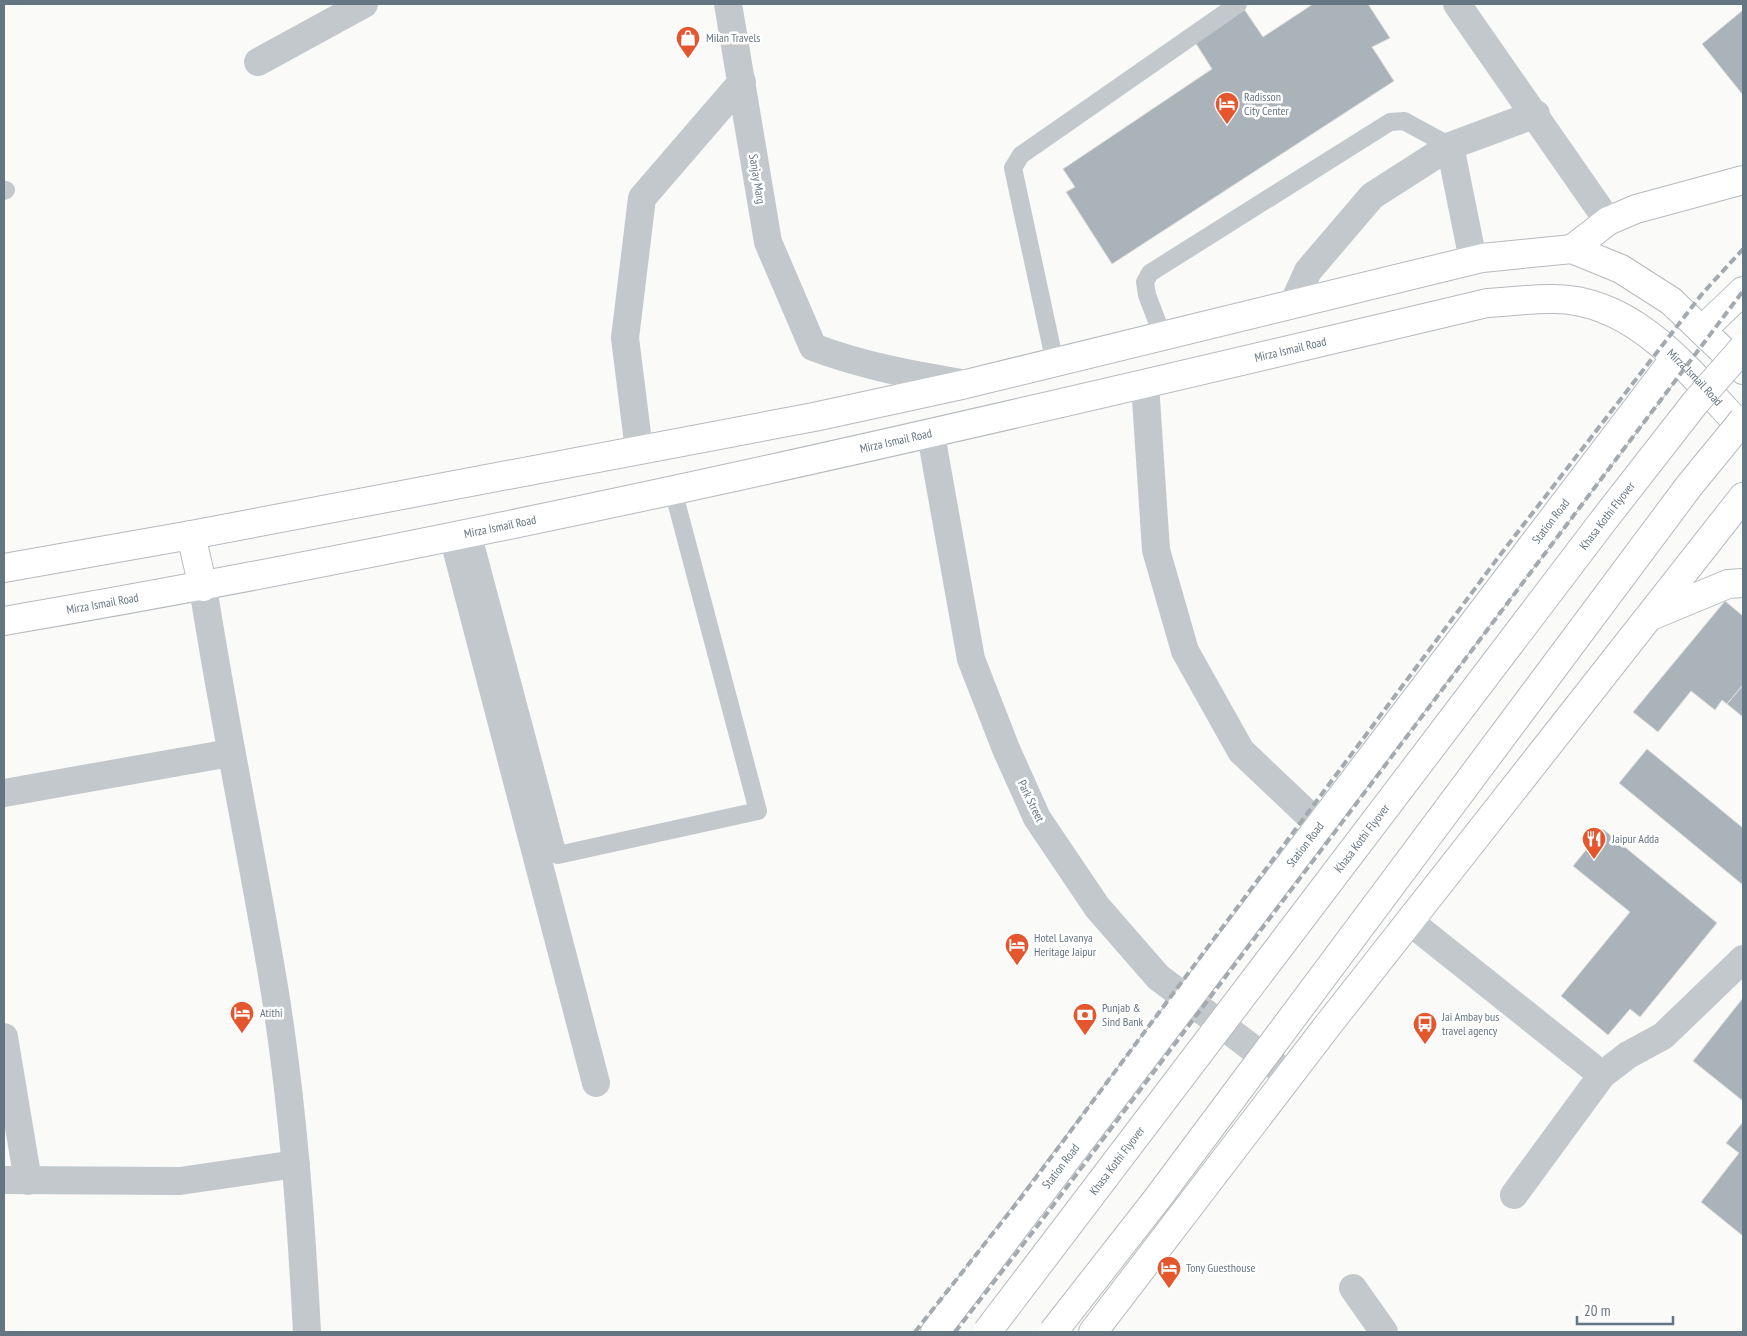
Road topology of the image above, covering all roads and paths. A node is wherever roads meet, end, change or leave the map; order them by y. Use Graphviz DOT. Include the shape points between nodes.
graph roads {
  1 [pos="364,4"];
  2 [pos="728,4"];
  3 [pos="1238,4"];
  4 [pos="1458,4"];
  5 [pos="258,62"];
  6 [pos="742,82"];
  7 [pos="1536,114"];
  8 [pos="1450,146"];
  9 [pos="1743,180"];
  10 [pos="1608,221"];
  11 [pos="1572,249"];
  12 [pos="1474,260"];
  13 [pos="1743,291"];
  14 [pos="1293,304"];
  15 [pos="1702,330"];
  16 [pos="1163,336"];
  17 [pos="1743,348"];
  18 [pos="1676,358"];
  19 [pos="1055,363"];
  20 [pos="1743,370"];
  21 [pos="966,384"];
  22 [pos="1145,384"];
  23 [pos="1743,420"];
  24 [pos="1743,429"];
  25 [pos="931,435"];
  26 [pos="639,450"];
  27 [pos="673,490"];
  28 [pos="1743,497"];
  29 [pos="462,534"];
  30 [pos="192,535"];
  31 [pos="4,568"];
  32 [pos="1743,582"];
  33 [pos="203,587"];
  34 [pos="1648,618"];
  35 [pos="4,621"];
  36 [pos="230,753"];
  37 [pos="4,793"];
  38 [pos="1319,825"];
  39 [pos="1409,921"];
  40 [pos="1743,959"];
  41 [pos="1187,999"];
  42 [pos="4,1037"];
  43 [pos="1602,1075"];
  44 [pos="1289,1076"];
  45 [pos="596,1083"];
  46 [pos="296,1164"];
  47 [pos="16,1180"];
  48 [pos="1514,1195"];
  49 [pos="1353,1288"];
  50 [pos="307,1332"];
  51 [pos="935,1332"];
  52 [pos="987,1332"];
  53 [pos="1052,1332"];
  54 [pos="1093,1332"];
  55 [pos="1384,1332"];
  1 -- 5 [label="street"];
  2 -- 6 [label="street, Sanjay Marg"];
  3 -- 19 [label="lane" via="1021,155 1012,168"];
  4 -- 7 [label="street"];
  6 -- 21 [label="street, Sanjay Marg" via="768,242 813,347 878,368"];
  6 -- 26 [label="street" via="642,198 625,338"];
  7 -- 8 [label="street"];
  7 -- 10 [label="street"];
  8 -- 12 [label="street"];
  8 -- 14 [label="street" via="1372,196 1308,271"];
  8 -- 16 [label="lane" via="1404,121 1390,122 1150,273 1144,282"];
  9 -- 10 [label="main road" via="1636,209"];
  10 -- 11 [label="main road"];
  11 -- 12 [label="main road"];
  11 -- 15 [label="main road" via="1621,270 1663,295"];
  12 -- 14 [label="main road"];
  13 -- 15 [label="main road"];
  14 -- 16 [label="main road"];
  15 -- 20 [label="main road"];
  16 -- 19 [label="main road"];
  17 -- 52 [label="main road, Khasa Kothi Flyover, bridge" via="1694,403 1603,521"];
  18 -- 22 [label="main road, Mirza Ismail Road" via="1647,333 1606,308 1557,299 1487,303"];
  18 -- 24 [label="main road, Mirza Ismail Road"];
  18 -- 38 [label="main road, Station Road"];
  19 -- 21 [label="main road"];
  21 -- 26 [label="main road"];
  22 -- 25 [label="main road, Mirza Ismail Road"];
  22 -- 38 [label="street" via="1156,550 1185,651 1241,751"];
  23 -- 53 [label="main road, bridge" via="1683,494 1157,1199"];
  25 -- 27 [label="main road, Mirza Ismail Road"];
  25 -- 41 [label="street, Park Street" via="971,659 1037,818 1097,906 1158,977"];
  26 -- 30 [label="main road"];
  27 -- 29 [label="main road, Mirza Ismail Road"];
  27 -- 29 [label="lane" via="758,811 558,855"];
  28 -- 34 [label="main road"];
  29 -- 33 [label="main road, Mirza Ismail Road"];
  29 -- 45 [label="street"];
  30 -- 31 [label="main road"];
  30 -- 33 [label="main road"];
  32 -- 34 [label="main road" via="1728,584"];
  33 -- 35 [label="main road, Mirza Ismail Road"];
  33 -- 36 [label="street"];
  34 -- 39 [label="main road"];
  36 -- 37 [label="street"];
  36 -- 46 [label="street" via="275,994"];
  38 -- 41 [label="main road, Station Road"];
  39 -- 43 [label="street"];
  39 -- 44 [label="main road"];
  40 -- 43 [label="street" via="1662,1036 1628,1055"];
  41 -- 44 [label="street, Park Street"];
  41 -- 51 [label="main road, Station Road"];
  42 -- 47 [label="street"];
  43 -- 48 [label="street"];
  44 -- 54 [label="main road"];
  46 -- 47 [label="street" via="180,1181"];
  46 -- 50 [label="street"];
  49 -- 55 [label="street"];
}
